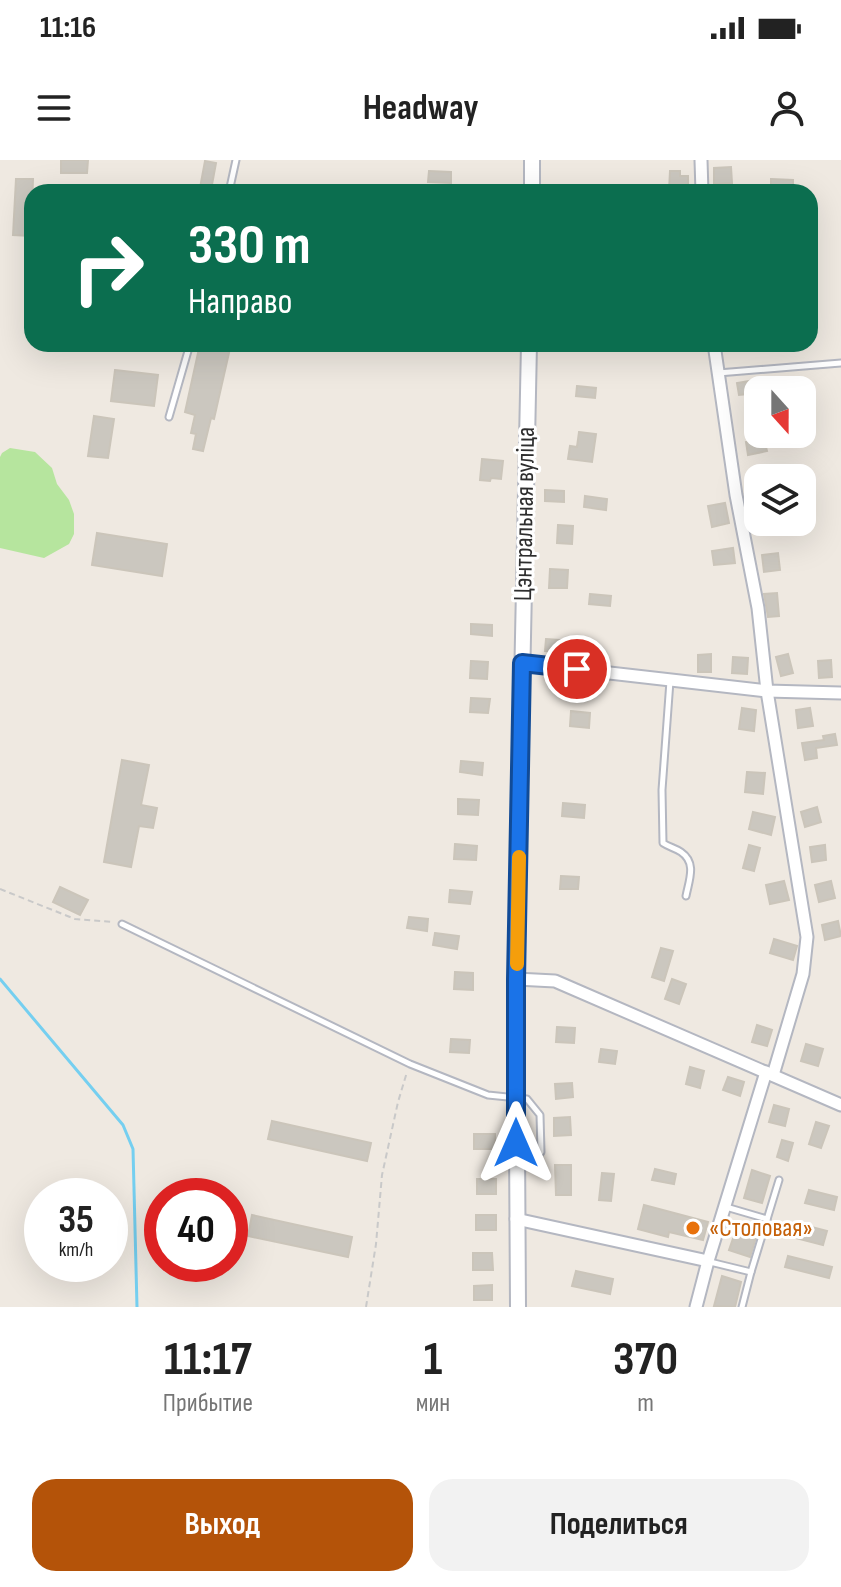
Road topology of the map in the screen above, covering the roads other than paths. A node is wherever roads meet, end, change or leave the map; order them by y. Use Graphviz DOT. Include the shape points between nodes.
graph roads {
  1 [pos="236,160"];
  2 [pos="532,160"];
  3 [pos="701,160"];
  4 [pos="231,184"];
  5 [pos="532,184"];
  6 [pos="702,184"];
  7 [pos="188,352"];
  8 [pos="529,352"];
  9 [pos="715,352"];
  10 [pos="841,363"];
  11 [pos="718,373"];
  12 [pos="169,417"];
  13 [pos="522,663"];
  14 [pos="670,680"];
  15 [pos="767,691"];
  16 [pos="841,693"];
  17 [pos="686,896"];
  18 [pos="122,924"];
  19 [pos="516,979"];
  20 [pos="770,1074"];
  21 [pos="516,1099"];
  22 [pos="841,1105"];
  23 [pos="516,1166"];
  24 [pos="779,1180"];
  25 [pos="725,1207"];
  26 [pos="516,1219"];
  27 [pos="767,1219"];
  28 [pos="708,1261"];
  29 [pos="751,1272"];
  30 [pos="518,1307"];
  31 [pos="696,1307"];
  32 [pos="742,1307"];
  1 -- 4 [label="lane"];
  2 -- 5 [label="street"];
  3 -- 6 [label="street"];
  7 -- 12 [label="lane"];
  8 -- 13 [label="street, Цэнтральная вуліца"];
  9 -- 11 [label="street"];
  10 -- 11 [label="lane"];
  11 -- 15 [label="street"];
  13 -- 14 [label="street"];
  13 -- 19 [label="street, Цэнтральная вуліца"];
  14 -- 15 [label="street"];
  14 -- 17 [label="lane" via="663,843 690,862"];
  15 -- 16 [label="street"];
  15 -- 20 [label="street" via="807,937 803,974"];
  18 -- 21 [label="lane" via="410,1064 488,1095"];
  19 -- 20 [label="street" via="555,981"];
  19 -- 21 [label="street, Цэнтральная вуліца"];
  20 -- 22 [label="street"];
  20 -- 25 [label="street"];
  21 -- 23 [label="street, Цэнтральная вуліца"];
  21 -- 23 [label="lane" via="527,1099 540,1115 541,1152"];
  23 -- 26 [label="street, Цэнтральная вуліца"];
  24 -- 27 [label="lane"];
  25 -- 27 [label="lane"];
  25 -- 28 [label="street"];
  26 -- 28 [label="street"];
  26 -- 30 [label="street, Цэнтральная вуліца"];
  27 -- 29 [label="lane"];
  28 -- 29 [label="lane"];
  28 -- 31 [label="street"];
  29 -- 32 [label="lane"];
}
